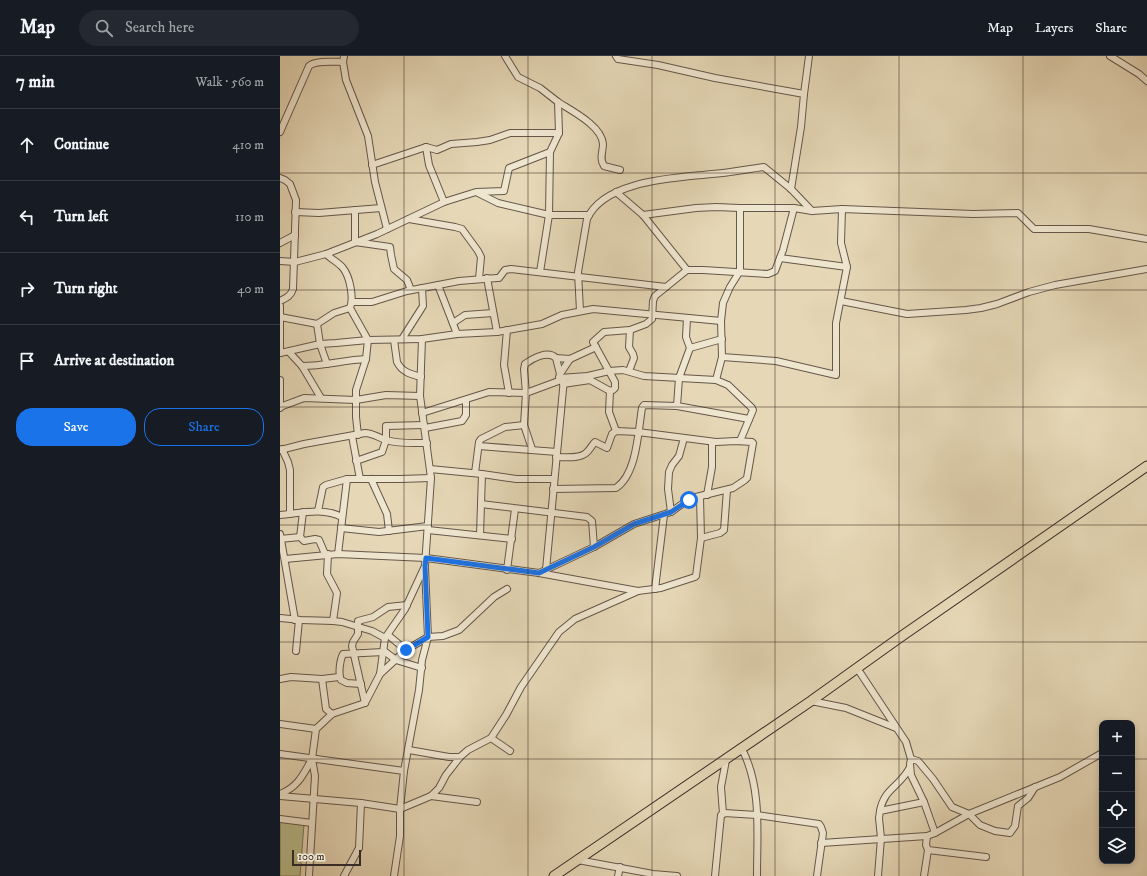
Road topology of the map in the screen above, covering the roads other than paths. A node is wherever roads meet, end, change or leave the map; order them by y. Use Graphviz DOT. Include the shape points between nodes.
graph roads {
  1 [pos="505,56"];
  2 [pos="616,56"];
  3 [pos="809,56"];
  4 [pos="1110,56"];
  5 [pos="343,59"];
  6 [pos="1147,81"];
  7 [pos="804,94"];
  8 [pos="558,102"];
  9 [pos="280,132"];
  10 [pos="559,133"];
  11 [pos="426,147"];
  12 [pos="550,152"];
  13 [pos="372,165"];
  14 [pos="620,170"];
  15 [pos="280,178"];
  16 [pos="791,189"];
  17 [pos="476,192"];
  18 [pos="616,192"];
  19 [pos="444,202"];
  20 [pos="381,208"];
  21 [pos="740,208"];
  22 [pos="794,208"];
  23 [pos="842,209"];
  24 [pos="355,210"];
  25 [pos="812,211"];
  26 [pos="295,212"];
  27 [pos="549,215"];
  28 [pos="588,215"];
  29 [pos="643,215"];
  30 [pos="409,219"];
  31 [pos="387,229"];
  32 [pos="295,235"];
  33 [pos="1147,239"];
  34 [pos="355,242"];
  35 [pos="280,243"];
  36 [pos="326,254"];
  37 [pos="780,258"];
  38 [pos="280,261"];
  39 [pos="295,262"];
  40 [pos="847,267"];
  41 [pos="1147,269"];
  42 [pos="687,270"];
  43 [pos="740,271"];
  44 [pos="540,272"];
  45 [pos="578,277"];
  46 [pos="487,278"];
  47 [pos="479,279"];
  48 [pos="438,285"];
  49 [pos="666,287"];
  50 [pos="422,288"];
  51 [pos="411,290"];
  52 [pos="280,301"];
  53 [pos="841,301"];
  54 [pos="351,305"];
  55 [pos="280,306"];
  56 [pos="580,311"];
  57 [pos="493,313"];
  58 [pos="652,315"];
  59 [pos="280,317"];
  60 [pos="687,318"];
  61 [pos="721,321"];
  62 [pos="453,323"];
  63 [pos="317,324"];
  64 [pos="508,330"];
  65 [pos="630,330"];
  66 [pos="497,332"];
  67 [pos="457,334"];
  68 [pos="402,339"];
  69 [pos="422,339"];
  70 [pos="722,339"];
  71 [pos="368,340"];
  72 [pos="394,340"];
  73 [pos="320,344"];
  74 [pos="596,347"];
  75 [pos="690,348"];
  76 [pos="289,352"];
  77 [pos="280,354"];
  78 [pos="722,357"];
  79 [pos="556,358"];
  80 [pos="570,359"];
  81 [pos="366,360"];
  82 [pos="327,364"];
  83 [pos="302,366"];
  84 [pos="609,371"];
  85 [pos="629,371"];
  86 [pos="421,377"];
  87 [pos="589,378"];
  88 [pos="679,378"];
  89 [pos="562,379"];
  90 [pos="280,380"];
  91 [pos="716,380"];
  92 [pos="610,391"];
  93 [pos="509,393"];
  94 [pos="526,393"];
  95 [pos="420,396"];
  96 [pos="321,398"];
  97 [pos="356,400"];
  98 [pos="466,400"];
  99 [pos="677,406"];
  100 [pos="280,407"];
  101 [pos="422,413"];
  102 [pos="749,419"];
  103 [pos="524,425"];
  104 [pos="424,426"];
  105 [pos="616,431"];
  106 [pos="638,432"];
  107 [pos="355,436"];
  108 [pos="684,438"];
  109 [pos="386,440"];
  110 [pos="740,441"];
  111 [pos="712,442"];
  112 [pos="427,443"];
  113 [pos="478,446"];
  114 [pos="532,449"];
  115 [pos="281,450"];
  116 [pos="557,454"];
  117 [pos="356,461"];
  118 [pos="1147,466"];
  119 [pos="430,469"];
  120 [pos="475,473"];
  121 [pos="482,474"];
  122 [pos="347,478"];
  123 [pos="431,478"];
  124 [pos="360,479"];
  125 [pos="372,479"];
  126 [pos="554,479"];
  127 [pos="553,489"];
  128 [pos="727,490"];
  129 [pos="707,495"];
  130 [pos="700,497"];
  131 [pos="481,504"];
  132 [pos="515,509"];
  133 [pos="318,511"];
  134 [pos="303,512"];
  135 [pos="551,512"];
  136 [pos="671,512"];
  137 [pos="290,514"];
  138 [pos="343,514"];
  139 [pos="280,515"];
  140 [pos="664,515"];
  141 [pos="341,528"];
  142 [pos="428,528"];
  143 [pos="389,531"];
  144 [pos="480,536"];
  145 [pos="300,537"];
  146 [pos="280,538"];
  147 [pos="701,538"];
  148 [pos="512,539"];
  149 [pos="594,547"];
  150 [pos="325,554"];
  151 [pos="338,554"];
  152 [pos="426,558"];
  153 [pos="283,562"];
  154 [pos="425,566"];
  155 [pos="507,570"];
  156 [pos="546,570"];
  157 [pos="539,573"];
  158 [pos="506,589"];
  159 [pos="655,589"];
  160 [pos="638,591"];
  161 [pos="407,605"];
  162 [pos="280,618"];
  163 [pos="297,620"];
  164 [pos="333,621"];
  165 [pos="357,627"];
  166 [pos="386,637"];
  167 [pos="428,637"];
  168 [pos="406,650"];
  169 [pos="296,651"];
  170 [pos="384,651"];
  171 [pos="353,653"];
  172 [pos="396,660"];
  173 [pos="422,668"];
  174 [pos="857,668"];
  175 [pos="380,674"];
  176 [pos="339,677"];
  177 [pos="280,679"];
  178 [pos="322,679"];
  179 [pos="361,684"];
  180 [pos="812,701"];
  181 [pos="365,703"];
  182 [pos="332,714"];
  183 [pos="280,724"];
  184 [pos="896,728"];
  185 [pos="316,729"];
  186 [pos="491,738"];
  187 [pos="742,749"];
  188 [pos="409,750"];
  189 [pos="510,751"];
  190 [pos="280,754"];
  191 [pos="1099,755"];
  192 [pos="460,757"];
  193 [pos="312,759"];
  194 [pos="911,759"];
  195 [pos="726,760"];
  196 [pos="910,767"];
  197 [pos="404,771"];
  198 [pos="1036,786"];
  199 [pos="280,795"];
  200 [pos="431,796"];
  201 [pos="314,798"];
  202 [pos="477,802"];
  203 [pos="924,802"];
  204 [pos="361,803"];
  205 [pos="400,809"];
  206 [pos="880,811"];
  207 [pos="722,814"];
  208 [pos="968,814"];
  209 [pos="757,816"];
  210 [pos="280,820"];
  211 [pos="312,823"];
  212 [pos="935,834"];
  213 [pos="927,836"];
  214 [pos="881,838"];
  215 [pos="821,843"];
  216 [pos="928,850"];
  217 [pos="986,857"];
  218 [pos="578,860"];
  219 [pos="620,867"];
  220 [pos="652,875"];
  221 [pos="309,876"];
  222 [pos="344,876"];
  223 [pos="394,876"];
  224 [pos="554,876"];
  225 [pos="618,876"];
  226 [pos="677,876"];
  227 [pos="715,876"];
  228 [pos="756,876"];
  229 [pos="817,876"];
  230 [pos="878,876"];
  231 [pos="924,876"];
  1 -- 8 [label="street" via="518,77 540,88"];
  2 -- 7 [label="street" via="618,59 658,64 715,78"];
  3 -- 7 [label="street"];
  4 -- 6 [label="street"];
  5 -- 9 [label="street" via="312,63 309,66"];
  5 -- 13 [label="street" via="346,80 368,136"];
  7 -- 16 [label="street"];
  8 -- 10 [label="street"];
  8 -- 14 [label="street" via="578,114 599,132 603,144 601,162 604,166"];
  10 -- 11 [label="street" via="510,133 490,140 451,144 437,150"];
  10 -- 12 [label="street"];
  11 -- 13 [label="street"];
  11 -- 19 [label="street" via="429,165"];
  12 -- 17 [label="street" via="510,168 504,191"];
  12 -- 27 [label="street"];
  13 -- 20 [label="street"];
  15 -- 26 [label="street" via="290,184 296,200"];
  16 -- 18 [label="street" via="764,166 652,181"];
  16 -- 25 [label="street"];
  17 -- 19 [label="street"];
  17 -- 27 [label="street" via="498,203"];
  18 -- 28 [label="street" via="597,205"];
  18 -- 29 [label="street"];
  19 -- 30 [label="street"];
  20 -- 24 [label="street"];
  20 -- 31 [label="street"];
  21 -- 22 [label="street"];
  21 -- 29 [label="street" via="716,206"];
  21 -- 43 [label="street"];
  22 -- 25 [label="street"];
  22 -- 37 [label="street"];
  23 -- 25 [label="street"];
  23 -- 33 [label="street" via="1018,214 1034,229 1089,229"];
  23 -- 40 [label="street" via="841,243"];
  24 -- 26 [label="street"];
  24 -- 34 [label="street"];
  26 -- 32 [label="street"];
  27 -- 28 [label="street"];
  27 -- 44 [label="street"];
  28 -- 45 [label="street"];
  29 -- 42 [label="street"];
  30 -- 31 [label="street"];
  30 -- 47 [label="street" via="462,230 481,257"];
  31 -- 34 [label="street"];
  32 -- 35 [label="street"];
  32 -- 39 [label="street"];
  34 -- 36 [label="street"];
  34 -- 51 [label="street" via="390,247 394,269 407,280"];
  36 -- 39 [label="street"];
  36 -- 54 [label="street" via="344,270 352,295"];
  37 -- 40 [label="street"];
  37 -- 43 [label="street" via="775,271 771,273"];
  38 -- 39 [label="street"];
  39 -- 52 [label="street" via="292,293"];
  40 -- 53 [label="street"];
  41 -- 53 [label="street" via="1056,285 997,304 966,310 906,314"];
  42 -- 43 [label="street"];
  42 -- 49 [label="street"];
  43 -- 61 [label="street" via="724,298"];
  44 -- 45 [label="street"];
  44 -- 46 [label="street" via="511,269 505,270 499,278"];
  45 -- 49 [label="street"];
  45 -- 56 [label="street"];
  46 -- 47 [label="street"];
  46 -- 57 [label="street"];
  47 -- 48 [label="street"];
  48 -- 50 [label="street"];
  48 -- 62 [label="street"];
  49 -- 58 [label="street" via="653,299"];
  50 -- 51 [label="street"];
  50 -- 68 [label="street" via="424,306"];
  51 -- 54 [label="street" via="372,302"];
  53 -- 78 [label="street" via="836,324 836,375 776,361"];
  54 -- 63 [label="street"];
  54 -- 71 [label="street"];
  55 -- 59 [label="street"];
  56 -- 58 [label="street" via="606,309"];
  56 -- 64 [label="street" via="562,315 542,324"];
  57 -- 62 [label="street" via="465,316"];
  57 -- 66 [label="street"];
  58 -- 60 [label="street"];
  58 -- 65 [label="street" via="646,324"];
  59 -- 63 [label="street"];
  59 -- 77 [label="street"];
  60 -- 61 [label="street"];
  60 -- 75 [label="street" via="686,337"];
  61 -- 70 [label="street"];
  62 -- 67 [label="street"];
  63 -- 73 [label="street"];
  64 -- 66 [label="street"];
  64 -- 93 [label="street" via="504,365"];
  65 -- 74 [label="street" via="604,332 593,342"];
  65 -- 85 [label="street" via="629,347 634,358"];
  66 -- 67 [label="street"];
  67 -- 69 [label="street"];
  68 -- 69 [label="street"];
  68 -- 72 [label="street"];
  69 -- 86 [label="street"];
  70 -- 75 [label="street"];
  70 -- 78 [label="street"];
  71 -- 72 [label="street"];
  71 -- 73 [label="street"];
  71 -- 81 [label="street"];
  72 -- 86 [label="street" via="399,366 406,373"];
  73 -- 76 [label="street"];
  73 -- 82 [label="street"];
  74 -- 80 [label="street"];
  74 -- 84 [label="street"];
  75 -- 88 [label="street"];
  76 -- 77 [label="street"];
  76 -- 83 [label="street"];
  78 -- 91 [label="street"];
  79 -- 80 [label="street"];
  79 -- 89 [label="street"];
  79 -- 94 [label="street" via="551,355 539,356 525,364"];
  80 -- 89 [label="street"];
  81 -- 82 [label="street"];
  81 -- 97 [label="street"];
  82 -- 83 [label="street"];
  83 -- 96 [label="street"];
  84 -- 85 [label="street"];
  84 -- 87 [label="street"];
  84 -- 92 [label="street" via="615,382 615,388"];
  85 -- 88 [label="street" via="644,376"];
  86 -- 95 [label="street"];
  87 -- 89 [label="street"];
  87 -- 92 [label="street"];
  88 -- 91 [label="street"];
  88 -- 99 [label="street"];
  89 -- 94 [label="street"];
  89 -- 116 [label="street"];
  90 -- 100 [label="street"];
  91 -- 102 [label="street" via="728,385 751,406 753,410"];
  92 -- 105 [label="street" via="609,412"];
  93 -- 94 [label="street"];
  93 -- 98 [label="street" via="489,392"];
  94 -- 103 [label="street"];
  95 -- 97 [label="street" via="386,396"];
  95 -- 101 [label="street"];
  96 -- 97 [label="street"];
  96 -- 100 [label="street" via="304,398"];
  97 -- 107 [label="street"];
  98 -- 101 [label="street"];
  98 -- 104 [label="street" via="466,415 462,421"];
  99 -- 102 [label="street"];
  99 -- 106 [label="street" via="644,405"];
  101 -- 104 [label="street"];
  102 -- 110 [label="street"];
  103 -- 113 [label="street" via="505,427 481,439"];
  103 -- 114 [label="street"];
  104 -- 109 [label="street" via="388,425"];
  104 -- 112 [label="street"];
  105 -- 106 [label="street"];
  105 -- 116 [label="street" via="612,434 607,448 595,442 588,452 578,457"];
  106 -- 108 [label="street"];
  106 -- 127 [label="street" via="635,454 629,471 625,480 616,488"];
  107 -- 109 [label="street" via="370,433"];
  107 -- 115 [label="street"];
  107 -- 117 [label="street"];
  108 -- 111 [label="street"];
  108 -- 136 [label="street" via="679,456 669,472"];
  109 -- 112 [label="street"];
  109 -- 117 [label="street" via="382,452"];
  110 -- 111 [label="street"];
  110 -- 128 [label="street" via="753,443 748,475 745,480"];
  111 -- 129 [label="street" via="712,467"];
  112 -- 119 [label="street"];
  113 -- 114 [label="street"];
  113 -- 120 [label="street"];
  114 -- 116 [label="street"];
  115 -- 137 [label="street" via="290,470"];
  116 -- 126 [label="street"];
  117 -- 124 [label="street"];
  118 -- 174 [label="highway"];
  119 -- 120 [label="street"];
  119 -- 123 [label="street"];
  120 -- 121 [label="street"];
  121 -- 126 [label="street" via="516,479"];
  121 -- 131 [label="street"];
  122 -- 124 [label="street"];
  122 -- 133 [label="street" via="323,487"];
  122 -- 138 [label="street"];
  123 -- 125 [label="street"];
  123 -- 142 [label="street"];
  124 -- 125 [label="street"];
  125 -- 143 [label="street" via="387,514"];
  126 -- 127 [label="street"];
  127 -- 135 [label="street"];
  128 -- 129 [label="street"];
  128 -- 147 [label="street" via="724,530"];
  129 -- 130 [label="street"];
  130 -- 136 [label="street" via="685,502"];
  130 -- 147 [label="street"];
  131 -- 132 [label="street"];
  131 -- 144 [label="street"];
  132 -- 135 [label="street"];
  132 -- 148 [label="street"];
  133 -- 134 [label="street"];
  133 -- 138 [label="street"];
  134 -- 137 [label="street"];
  134 -- 145 [label="street"];
  135 -- 149 [label="street" via="590,519"];
  135 -- 156 [label="street"];
  136 -- 140 [label="street"];
  137 -- 139 [label="street"];
  138 -- 141 [label="street"];
  140 -- 149 [label="street" via="634,524"];
  140 -- 159 [label="street"];
  141 -- 143 [label="street"];
  141 -- 151 [label="street"];
  142 -- 143 [label="street"];
  142 -- 144 [label="street"];
  142 -- 152 [label="street"];
  144 -- 148 [label="street"];
  145 -- 146 [label="street"];
  145 -- 150 [label="street" via="304,541 319,540"];
  146 -- 153 [label="street"];
  147 -- 159 [label="street" via="696,576"];
  148 -- 155 [label="street"];
  149 -- 156 [label="street"];
  150 -- 151 [label="street"];
  150 -- 153 [label="street"];
  150 -- 164 [label="street" via="327,574 337,593"];
  151 -- 152 [label="street"];
  152 -- 154 [label="street"];
  152 -- 155 [label="street"];
  153 -- 163 [label="street"];
  154 -- 161 [label="street"];
  154 -- 167 [label="street"];
  155 -- 157 [label="street"];
  156 -- 157 [label="street"];
  157 -- 160 [label="street"];
  158 -- 167 [label="street" via="459,630 443,636"];
  159 -- 160 [label="street"];
  160 -- 186 [label="street" via="575,619 559,632 521,687"];
  161 -- 165 [label="street" via="388,607 370,618 359,620"];
  161 -- 166 [label="street"];
  162 -- 163 [label="street"];
  163 -- 164 [label="street"];
  163 -- 169 [label="street"];
  164 -- 165 [label="street"];
  165 -- 166 [label="street"];
  165 -- 171 [label="street" via="358,634 352,644"];
  166 -- 168 [label="street"];
  166 -- 170 [label="street"];
  167 -- 168 [label="street"];
  167 -- 173 [label="street"];
  168 -- 172 [label="street"];
  170 -- 171 [label="street"];
  170 -- 172 [label="street"];
  170 -- 175 [label="street"];
  171 -- 176 [label="street" via="343,654"];
  171 -- 179 [label="street"];
  172 -- 173 [label="street"];
  172 -- 175 [label="street"];
  173 -- 188 [label="street"];
  174 -- 180 [label="highway"];
  174 -- 184 [label="street"];
  175 -- 181 [label="street"];
  176 -- 178 [label="street"];
  176 -- 179 [label="street" via="343,682"];
  177 -- 178 [label="street"];
  178 -- 182 [label="street" via="326,709"];
  179 -- 181 [label="street"];
  180 -- 184 [label="street" via="846,708"];
  180 -- 187 [label="highway"];
  181 -- 182 [label="street"];
  182 -- 185 [label="street"];
  183 -- 185 [label="street"];
  184 -- 194 [label="street" via="906,742"];
  185 -- 193 [label="street"];
  186 -- 189 [label="street"];
  186 -- 192 [label="street"];
  187 -- 195 [label="highway"];
  187 -- 209 [label="street" via="752,777"];
  188 -- 192 [label="street"];
  188 -- 197 [label="street"];
  190 -- 193 [label="street"];
  191 -- 198 [label="street" via="1060,777"];
  192 -- 200 [label="street"];
  193 -- 197 [label="street"];
  193 -- 199 [label="street" via="302,779"];
  193 -- 201 [label="street" via="315,776"];
  194 -- 196 [label="street"];
  194 -- 208 [label="street" via="918,762 933,779 952,807"];
  195 -- 207 [label="street" via="721,787"];
  195 -- 218 [label="highway"];
  196 -- 203 [label="street"];
  196 -- 206 [label="street" via="905,777 882,800"];
  197 -- 205 [label="street"];
  198 -- 208 [label="street"];
  198 -- 208 [label="street" via="1028,798 1018,806 1010,833 994,831 980,825"];
  199 -- 201 [label="street"];
  200 -- 202 [label="street"];
  200 -- 205 [label="street"];
  201 -- 204 [label="street"];
  201 -- 211 [label="street"];
  203 -- 206 [label="street"];
  203 -- 212 [label="street"];
  204 -- 205 [label="street"];
  204 -- 222 [label="street" via="359,848"];
  205 -- 223 [label="street" via="400,836"];
  206 -- 214 [label="street"];
  207 -- 209 [label="street"];
  207 -- 227 [label="street"];
  208 -- 212 [label="street"];
  209 -- 215 [label="street" via="819,824 822,829"];
  209 -- 228 [label="street"];
  210 -- 211 [label="street"];
  211 -- 221 [label="street"];
  212 -- 213 [label="street"];
  213 -- 214 [label="street"];
  213 -- 216 [label="street"];
  214 -- 215 [label="street"];
  214 -- 230 [label="street"];
  215 -- 229 [label="street"];
  216 -- 217 [label="street"];
  216 -- 231 [label="street"];
  218 -- 219 [label="street"];
  218 -- 224 [label="highway"];
  219 -- 220 [label="street"];
  219 -- 225 [label="street"];
  220 -- 226 [label="street"];
}
